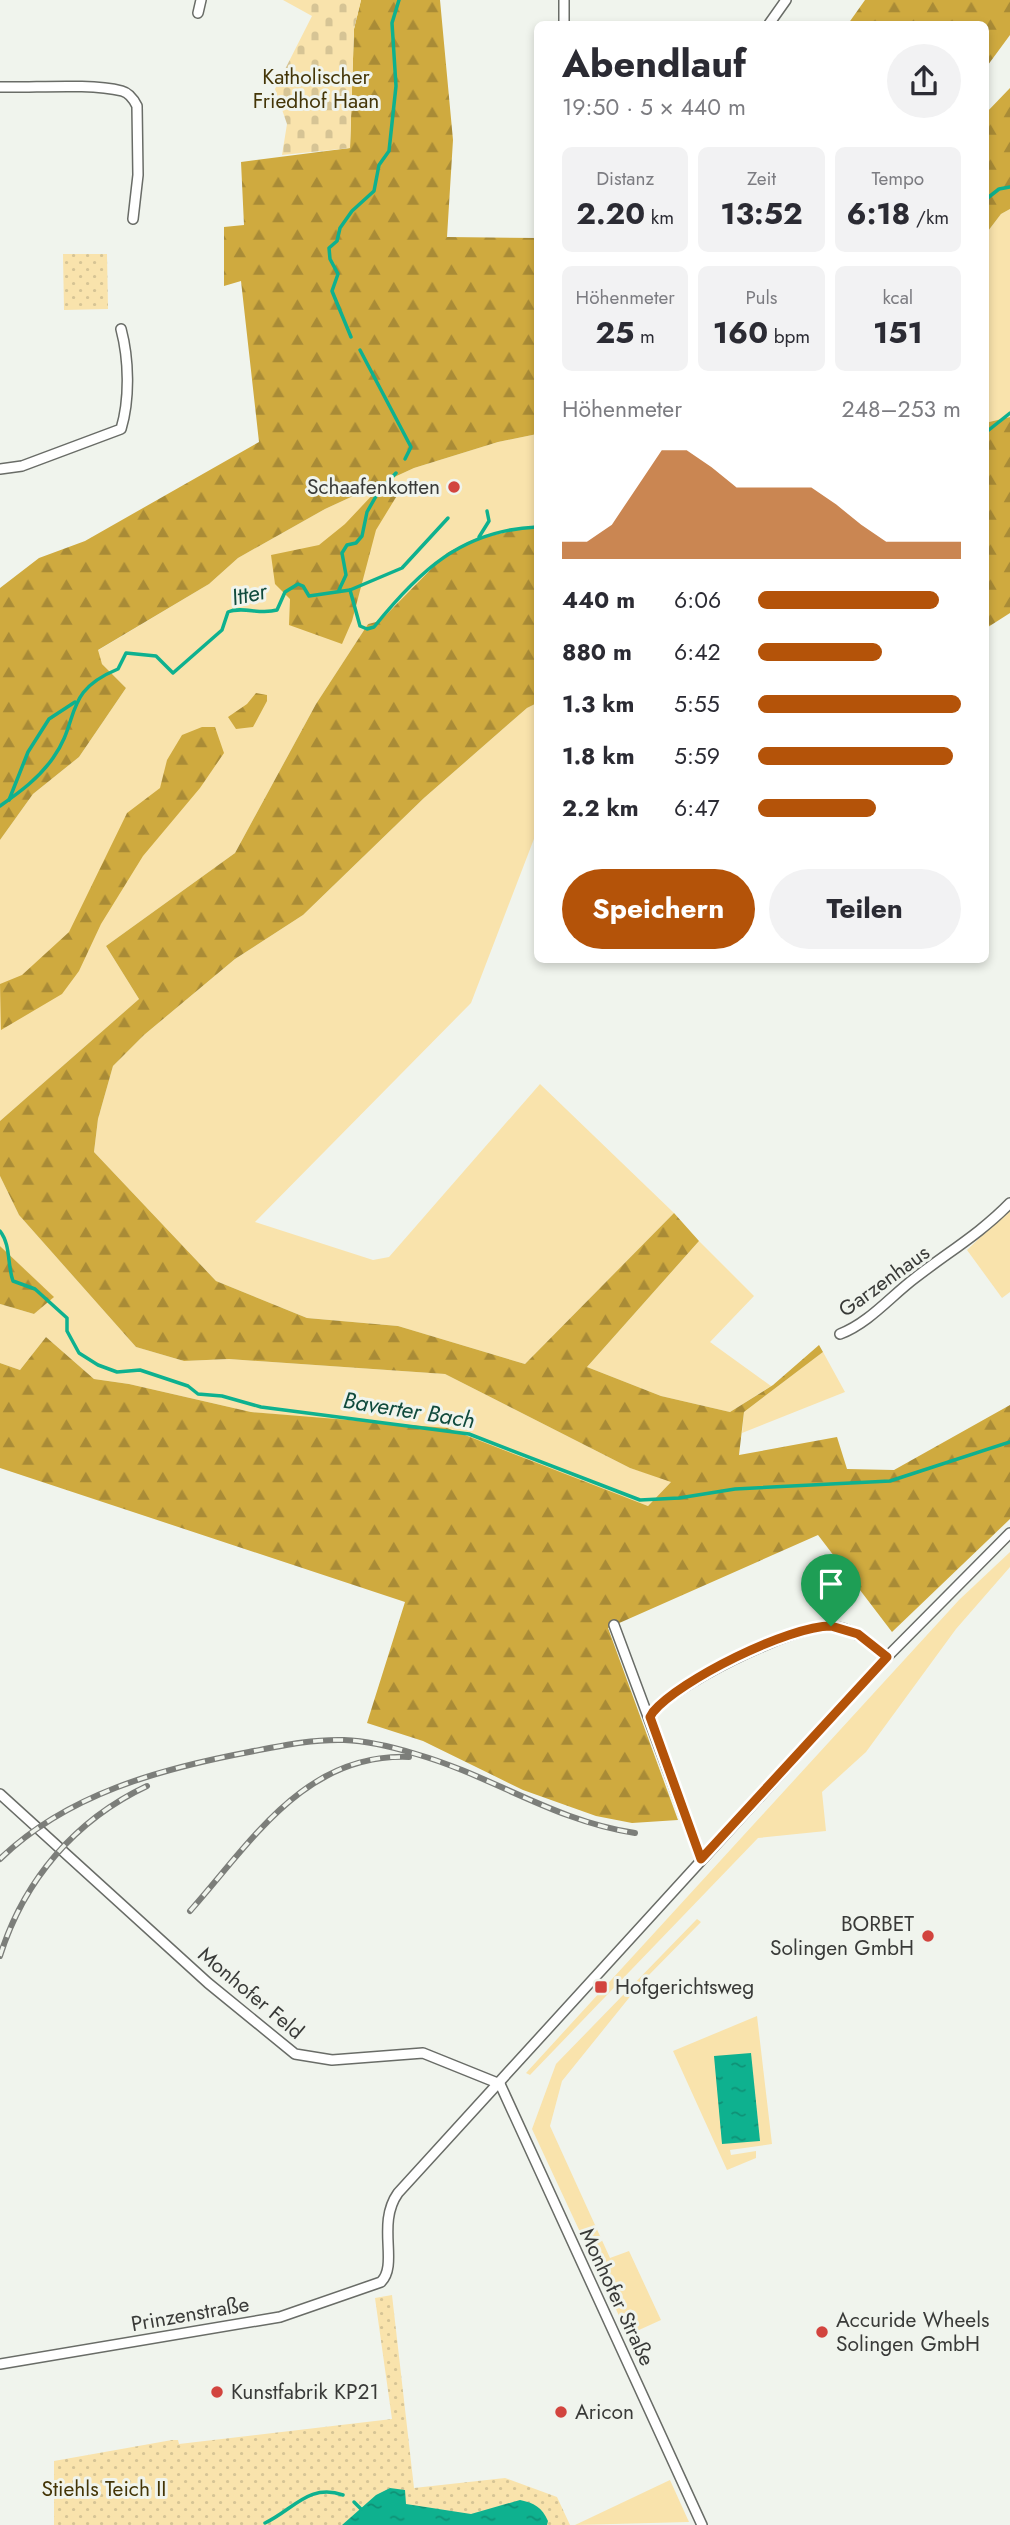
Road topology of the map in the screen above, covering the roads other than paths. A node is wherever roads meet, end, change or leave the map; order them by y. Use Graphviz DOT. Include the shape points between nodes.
graph roads {
  1 [pos="201,0"];
  2 [pos="564,0"];
  3 [pos="786,0"];
  4 [pos="198,12"];
  5 [pos="564,21"];
  6 [pos="771,21"];
  7 [pos="0,88"];
  8 [pos="133,219"];
  9 [pos="121,329"];
  10 [pos="0,469"];
  11 [pos="1010,1203"];
  12 [pos="840,1334"];
  13 [pos="1010,1533"];
  14 [pos="614,1625"];
  15 [pos="887,1657"];
  16 [pos="650,1717"];
  17 [pos="0,1794"];
  18 [pos="701,1859"];
  19 [pos="500,2084"];
  20 [pos="0,2364"];
  21 [pos="702,2525"];
  1 -- 4 [label="street"];
  2 -- 5 [label="street"];
  3 -- 6 [label="street"];
  7 -- 8 [label="street" via="101,89 125,91 134,99 138,176"];
  9 -- 10 [label="street" via="126,347 121,429 22,466"];
  11 -- 12 [label="street, Garzenhaus" via="949,1256 919,1274 859,1325"];
  13 -- 15 [label="street"];
  14 -- 16 [label="street"];
  15 -- 16 [label="street" via="850,1631 831,1626 808,1629 721,1666 664,1701"];
  15 -- 18 [label="street"];
  16 -- 18 [label="street"];
  17 -- 19 [label="street, Monhofer Feld" via="208,1983 295,2054 332,2060 423,2053"];
  18 -- 19 [label="street"];
  19 -- 20 [label="street, Prinzenstraße" via="393,2200 386,2227 388,2273 381,2282 281,2316"];
  19 -- 21 [label="street, Monhofer Straße"];
}
